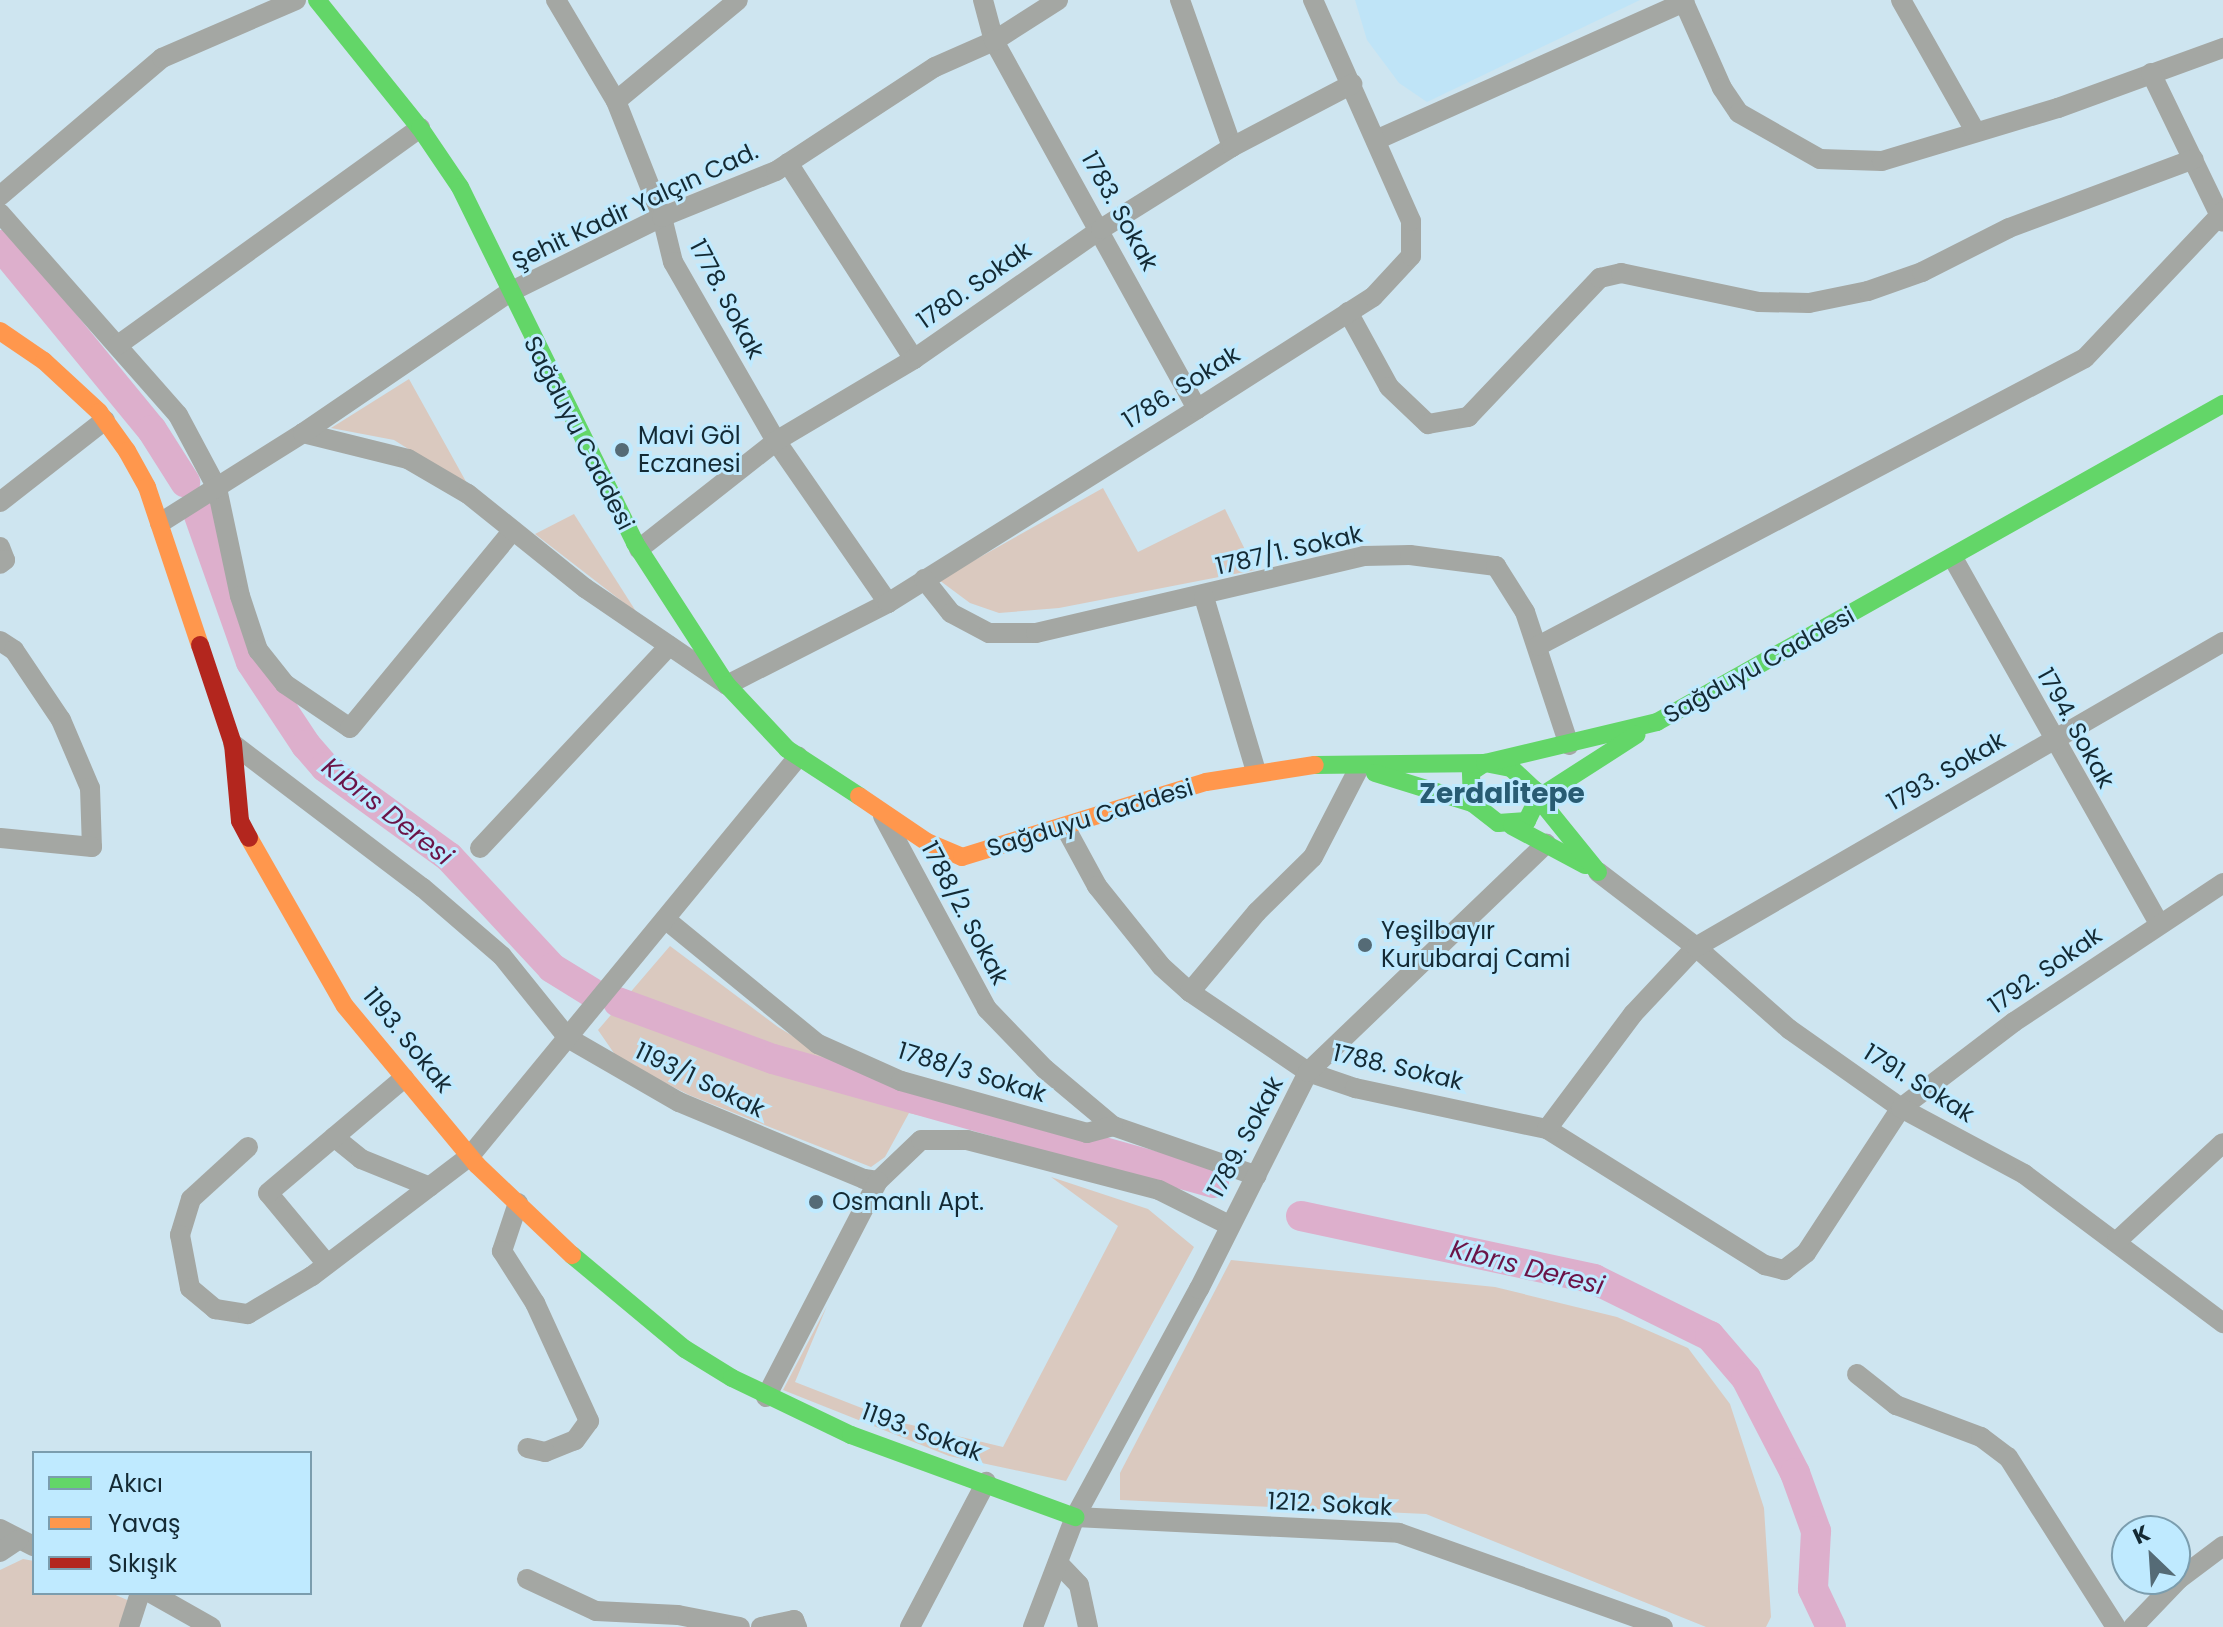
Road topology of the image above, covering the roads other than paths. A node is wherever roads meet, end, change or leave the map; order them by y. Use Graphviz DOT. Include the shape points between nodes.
graph roads {
  1 [pos="296,0"];
  2 [pos="317,0"];
  3 [pos="556,0"];
  4 [pos="738,0"];
  5 [pos="983,0"];
  6 [pos="1058,0"];
  7 [pos="1180,0"];
  8 [pos="1313,0"];
  9 [pos="1901,0"];
  10 [pos="1683,1"];
  11 [pos="994,41"];
  12 [pos="2223,48"];
  13 [pos="2151,73"];
  14 [pos="1352,84"];
  15 [pos="616,101"];
  16 [pos="420,128"];
  17 [pos="1975,131"];
  18 [pos="1376,140"];
  19 [pos="1232,147"];
  20 [pos="2194,159"];
  21 [pos="788,163"];
  22 [pos="0,196"];
  23 [pos="0,213"];
  24 [pos="2222,216"];
  25 [pos="662,217"];
  26 [pos="1101,229"];
  27 [pos="508,293"];
  28 [pos="1348,312"];
  29 [pos="0,331"];
  30 [pos="118,345"];
  31 [pos="914,359"];
  32 [pos="2223,404"];
  33 [pos="1197,409"];
  34 [pos="105,420"];
  35 [pos="303,433"];
  36 [pos="776,441"];
  37 [pos="217,488"];
  38 [pos="0,502"];
  39 [pos="160,523"];
  40 [pos="513,530"];
  41 [pos="0,547"];
  42 [pos="639,549"];
  43 [pos="1953,558"];
  44 [pos="0,564"];
  45 [pos="924,579"];
  46 [pos="1204,597"];
  47 [pos="888,603"];
  48 [pos="5,642"];
  49 [pos="2223,642"];
  50 [pos="669,646"];
  51 [pos="1538,646"];
  52 [pos="727,685"];
  53 [pos="1657,722"];
  54 [pos="2052,741"];
  55 [pos="233,744"];
  56 [pos="1569,745"];
  57 [pos="798,757"];
  58 [pos="1485,763"];
  59 [pos="1359,768"];
  60 [pos="1256,771"];
  61 [pos="1538,798"];
  62 [pos="1472,803"];
  63 [pos="879,810"];
  64 [pos="1512,826"];
  65 [pos="1065,827"];
  66 [pos="0,838"];
  67 [pos="1546,844"];
  68 [pos="480,848"];
  69 [pos="1598,872"];
  70 [pos="2223,883"];
  71 [pos="2158,922"];
  72 [pos="670,923"];
  73 [pos="1696,947"];
  74 [pos="1190,992"];
  75 [pos="568,1038"];
  76 [pos="1308,1072"];
  77 [pos="404,1078"];
  78 [pos="1901,1108"];
  79 [pos="1113,1126"];
  80 [pos="1547,1129"];
  81 [pos="334,1137"];
  82 [pos="2223,1143"];
  83 [pos="248,1147"];
  84 [pos="470,1156"];
  85 [pos="1257,1176"];
  86 [pos="878,1181"];
  87 [pos="430,1187"];
  88 [pos="518,1203"];
  89 [pos="1227,1224"];
  90 [pos="2117,1241"];
  91 [pos="327,1264"];
  92 [pos="2223,1323"];
  93 [pos="1857,1374"];
  94 [pos="766,1397"];
  95 [pos="527,1448"];
  96 [pos="986,1482"];
  97 [pos="1075,1517"];
  98 [pos="17,1538"];
  99 [pos="2223,1546"];
  100 [pos="0,1552"];
  101 [pos="1058,1563"];
  102 [pos="527,1579"];
  103 [pos="139,1595"];
  104 [pos="155,1595"];
  105 [pos="129,1627"];
  106 [pos="211,1627"];
  107 [pos="740,1627"];
  108 [pos="761,1627"];
  109 [pos="797,1627"];
  110 [pos="910,1627"];
  111 [pos="1033,1627"];
  112 [pos="1088,1627"];
  113 [pos="1663,1627"];
  114 [pos="2116,1627"];
  115 [pos="2133,1627"];
  1 -- 22 [label="street" via="162,58"];
  2 -- 16 [label="street, Sağduyu Caddesi"];
  3 -- 15 [label="street, 1778. Sokak"];
  4 -- 15 [label="street"];
  5 -- 11 [label="street, 1783. Sokak"];
  6 -- 11 [label="street, Şehit Kadir Yalçın Cad."];
  7 -- 19 [label="street"];
  8 -- 14 [label="street, 1786. Sokak"];
  9 -- 17 [label="street"];
  10 -- 17 [label="street" via="1722,88 1739,113 1820,159 1882,161"];
  10 -- 18 [label="street"];
  11 -- 21 [label="street, Şehit Kadir Yalçın Cad." via="935,67"];
  11 -- 26 [label="street, 1783. Sokak"];
  12 -- 13 [label="street"];
  13 -- 17 [label="street"];
  13 -- 20 [label="street"];
  14 -- 18 [label="street, 1786. Sokak"];
  14 -- 19 [label="street, 1780. Sokak"];
  15 -- 25 [label="street, 1778. Sokak"];
  16 -- 27 [label="street, Sağduyu Caddesi" via="460,187"];
  16 -- 30 [label="street"];
  18 -- 28 [label="street, 1786. Sokak" via="1411,221 1411,256 1373,297"];
  19 -- 26 [label="street, 1780. Sokak"];
  20 -- 24 [label="street"];
  20 -- 28 [label="street" via="2009,228 1922,272 1868,291 1809,303 1759,302 1621,273 1600,278 1468,417 1428,424 1389,387"];
  21 -- 25 [label="street, Şehit Kadir Yalçın Cad."];
  21 -- 31 [label="street"];
  23 -- 30 [label="street"];
  24 -- 51 [label="street" via="2085,358"];
  25 -- 27 [label="street, Şehit Kadir Yalçın Cad."];
  25 -- 36 [label="street, 1778. Sokak" via="673,262"];
  26 -- 31 [label="street, 1780. Sokak"];
  26 -- 33 [label="street, 1783. Sokak"];
  27 -- 35 [label="street, Şehit Kadir Yalçın Cad."];
  27 -- 42 [label="street, Sağduyu Caddesi"];
  28 -- 33 [label="street, 1786. Sokak"];
  29 -- 34 [label="street, 1193. Sokak" via="44,361"];
  30 -- 37 [label="street" via="178,415"];
  31 -- 36 [label="street, 1780. Sokak"];
  32 -- 43 [label="street, Sağduyu Caddesi"];
  33 -- 45 [label="street, 1786. Sokak"];
  34 -- 38 [label="street"];
  34 -- 39 [label="street, 1193. Sokak" via="147,487"];
  35 -- 37 [label="street, Şehit Kadir Yalçın Cad."];
  35 -- 40 [label="street" via="408,459 468,494"];
  36 -- 42 [label="street, 1780. Sokak"];
  36 -- 47 [label="street, 1778. Sokak"];
  37 -- 39 [label="street, Şehit Kadir Yalçın Cad."];
  37 -- 40 [label="street" via="240,596 258,650 285,684 350,728"];
  39 -- 55 [label="street, 1193. Sokak"];
  40 -- 50 [label="street"];
  41 -- 44 [label="street" via="5,560"];
  42 -- 52 [label="street, Sağduyu Caddesi"];
  43 -- 53 [label="street, Sağduyu Caddesi"];
  43 -- 54 [label="street, 1794. Sokak"];
  45 -- 46 [label="street, 1787/1. Sokak" via="951,613 989,633 1036,633"];
  45 -- 47 [label="street, 1786. Sokak"];
  46 -- 51 [label="street, 1787/1. Sokak" via="1364,556 1410,555 1496,566 1525,612"];
  46 -- 60 [label="street"];
  47 -- 52 [label="street, 1786. Sokak"];
  48 -- 66 [label="street" via="61,720 90,788 92,847"];
  49 -- 54 [label="street, 1793. Sokak"];
  50 -- 52 [label="street"];
  50 -- 68 [label="street"];
  51 -- 56 [label="street, 1787/1. Sokak"];
  52 -- 57 [label="street, Sağduyu Caddesi"];
  53 -- 56 [label="street, Sağduyu Caddesi"];
  53 -- 61 [label="street"];
  54 -- 71 [label="street, 1794. Sokak"];
  54 -- 73 [label="street, 1793. Sokak"];
  55 -- 75 [label="street, 1193/1 Sokak" via="423,888 502,956"];
  55 -- 77 [label="street, 1193. Sokak" via="240,821 339,997"];
  56 -- 58 [label="street, Sağduyu Caddesi"];
  57 -- 63 [label="street, Sağduyu Caddesi"];
  57 -- 75 [label="street"];
  58 -- 59 [label="street, Sağduyu Caddesi"];
  58 -- 61 [label="street" via="1511,768"];
  58 -- 62 [label="street" via="1471,772"];
  59 -- 60 [label="street, Sağduyu Caddesi" via="1288,765"];
  59 -- 62 [label="street"];
  59 -- 74 [label="street" via="1313,857 1257,912"];
  60 -- 65 [label="street, Sağduyu Caddesi"];
  61 -- 64 [label="street" via="1527,821"];
  61 -- 69 [label="street"];
  62 -- 64 [label="street"];
  63 -- 65 [label="street, Sağduyu Caddesi" via="962,857"];
  63 -- 79 [label="street, 1788/2. Sokak" via="987,1009 1045,1069"];
  64 -- 67 [label="street"];
  65 -- 74 [label="street, 1788. Sokak" via="1106,897 1161,966"];
  67 -- 69 [label="street"];
  67 -- 76 [label="street, 1789. Sokak"];
  69 -- 73 [label="street, 1791. Sokak"];
  70 -- 71 [label="street, 1792. Sokak"];
  71 -- 78 [label="street, 1792. Sokak"];
  72 -- 79 [label="street, 1788/3 Sokak" via="818,1044 901,1081 1087,1133"];
  73 -- 78 [label="street, 1791. Sokak" via="1789,1029"];
  73 -- 80 [label="street, 1793. Sokak" via="1633,1014"];
  74 -- 76 [label="street, 1788. Sokak"];
  75 -- 84 [label="street"];
  75 -- 86 [label="street, 1193/1 Sokak" via="679,1102"];
  76 -- 80 [label="street, 1788. Sokak" via="1355,1088"];
  76 -- 85 [label="street, 1789. Sokak"];
  77 -- 81 [label="street"];
  77 -- 84 [label="street, 1193. Sokak"];
  78 -- 80 [label="street, 1788. Sokak" via="1806,1253 1784,1270 1765,1265"];
  78 -- 90 [label="street, 1791. Sokak" via="2024,1174"];
  79 -- 85 [label="street, 1788/2. Sokak"];
  81 -- 87 [label="street" via="361,1159"];
  81 -- 91 [label="street" via="268,1193"];
  82 -- 90 [label="street"];
  83 -- 91 [label="street" via="191,1199 180,1235 190,1288 215,1309 248,1314"];
  84 -- 87 [label="street"];
  84 -- 88 [label="street, 1193. Sokak"];
  85 -- 89 [label="street, 1789. Sokak"];
  86 -- 89 [label="street" via="921,1140 967,1140 1159,1190"];
  86 -- 94 [label="street"];
  87 -- 91 [label="street"];
  88 -- 94 [label="street, 1193. Sokak" via="592,1274 685,1349"];
  88 -- 95 [label="street" via="502,1251 535,1303 589,1421 575,1440 545,1452"];
  89 -- 97 [label="street, 1789. Sokak" via="1199,1289"];
  90 -- 92 [label="street, 1791. Sokak"];
  93 -- 114 [label="street" via="1896,1405 1981,1437 2008,1457"];
  94 -- 96 [label="street, 1193. Sokak" via="851,1435"];
  96 -- 97 [label="street, 1193. Sokak"];
  96 -- 110 [label="street"];
  97 -- 101 [label="street, 1789. Sokak"];
  97 -- 113 [label="street, 1212. Sokak" via="1399,1533"];
  98 -- 100 [label="street"];
  99 -- 115 [label="street" via="2179,1579"];
  101 -- 111 [label="street, 1789. Sokak"];
  101 -- 112 [label="street" via="1079,1585"];
  102 -- 107 [label="street" via="596,1611 678,1615"];
  103 -- 105 [label="street"];
  104 -- 106 [label="street"];
  108 -- 109 [label="street" via="794,1620"];
}
